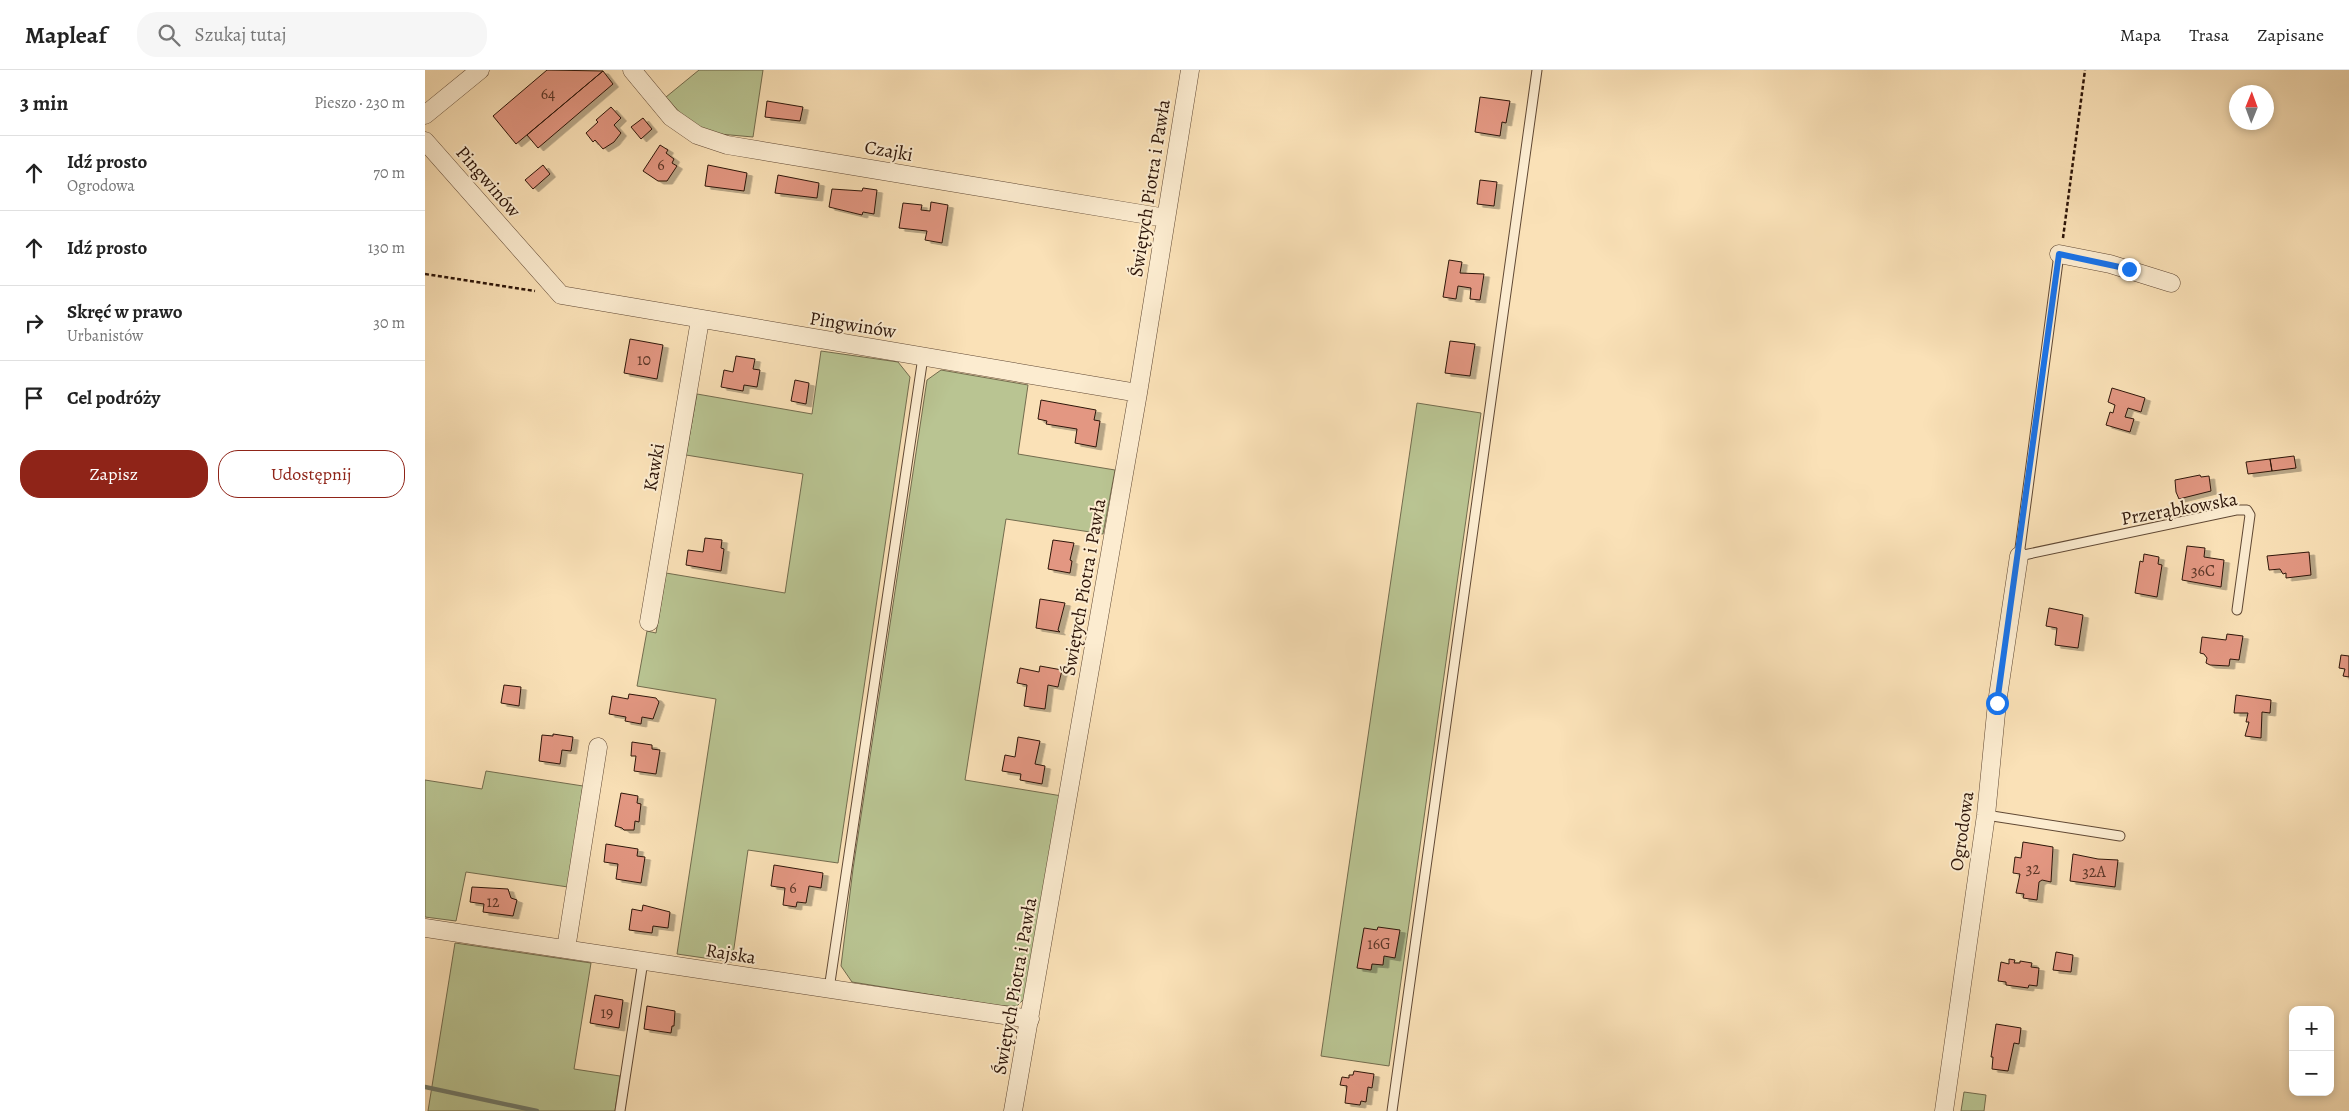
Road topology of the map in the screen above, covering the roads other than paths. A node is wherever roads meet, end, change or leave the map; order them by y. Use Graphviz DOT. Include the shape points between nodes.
graph roads {
  1 [pos="480,70"];
  2 [pos="632,70"];
  3 [pos="1190,70"];
  4 [pos="1537,70"];
  5 [pos="425,115"];
  6 [pos="425,141"];
  7 [pos="1166,218"];
  8 [pos="2059,254"];
  9 [pos="2171,283"];
  10 [pos="700,320"];
  11 [pos="923,357"];
  12 [pos="1138,393"];
  13 [pos="2019,556"];
  14 [pos="2237,610"];
  15 [pos="649,622"];
  16 [pos="598,747"];
  17 [pos="1986,815"];
  18 [pos="2121,836"];
  19 [pos="425,928"];
  20 [pos="566,949"];
  21 [pos="643,961"];
  22 [pos="829,989"];
  23 [pos="1030,1019"];
  24 [pos="620,1111"];
  25 [pos="1013,1111"];
  26 [pos="1392,1111"];
  27 [pos="1944,1111"];
  1 -- 5 [label="street"];
  2 -- 7 [label="street, Czajki" via="671,117 697,135 727,145"];
  3 -- 7 [label="street, Świętych Piotra i Pawła"];
  4 -- 26 [label="lane"];
  6 -- 10 [label="street, Pingwinów" via="561,295"];
  7 -- 12 [label="street, Świętych Piotra i Pawła"];
  8 -- 9 [label="street" via="2110,264"];
  8 -- 13 [label="lane"];
  10 -- 11 [label="street, Pingwinów"];
  10 -- 15 [label="street, Kawki"];
  11 -- 12 [label="street, Pingwinów"];
  11 -- 22 [label="lane"];
  12 -- 23 [label="street, Świętych Piotra i Pawła"];
  13 -- 14 [label="lane, Przerąbkowska" via="2247,510 2250,515"];
  13 -- 17 [label="street, Ogrodowa" via="1997,703"];
  16 -- 20 [label="street"];
  17 -- 18 [label="lane"];
  17 -- 27 [label="street, Ogrodowa"];
  19 -- 20 [label="street, Rajska"];
  20 -- 21 [label="street, Rajska"];
  21 -- 22 [label="street, Rajska"];
  21 -- 24 [label="lane"];
  22 -- 23 [label="street, Rajska"];
  23 -- 25 [label="street, Świętych Piotra i Pawła"];
}
